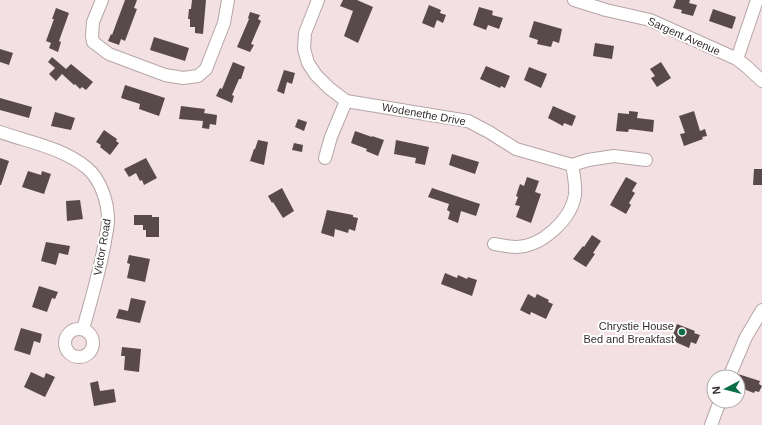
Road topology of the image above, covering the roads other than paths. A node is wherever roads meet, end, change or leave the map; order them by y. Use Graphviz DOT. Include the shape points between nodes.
graph roads {
  1 [pos="102,0"];
  2 [pos="228,0"];
  3 [pos="318,0"];
  4 [pos="574,0"];
  5 [pos="758,0"];
  6 [pos="608,5"];
  7 [pos="737,60"];
  8 [pos="762,81"];
  9 [pos="346,100"];
  10 [pos="0,132"];
  11 [pos="325,158"];
  12 [pos="646,160"];
  13 [pos="572,165"];
  14 [pos="494,244"];
  15 [pos="762,310"];
  16 [pos="83,329"];
  17 [pos="733,369"];
  18 [pos="717,409"];
  19 [pos="711,425"];
  1 -- 2 [label="street" via="93,22 93,42 109,54 165,76 183,78 198,76 206,69 224,23"];
  3 -- 9 [label="street, Wodenethe Drive" via="305,33 304,49 308,63 316,75"];
  4 -- 6 [label="street, Sargent Avenue"];
  5 -- 7 [label="street"];
  6 -- 7 [label="street, Sargent Avenue" via="650,20"];
  7 -- 8 [label="street, Sargent Avenue"];
  9 -- 11 [label="street"];
  9 -- 13 [label="street, Wodenethe Drive" via="468,121 516,149"];
  10 -- 16 [label="street, Victor Road" via="65,154 88,168 99,183 107,206 108,220 102,256"];
  12 -- 13 [label="street" via="614,156"];
  13 -- 14 [label="street" via="575,196 564,221 532,244 516,247"];
  15 -- 17 [label="street" via="746,337"];
  18 -- 19 [label="street"];
}
